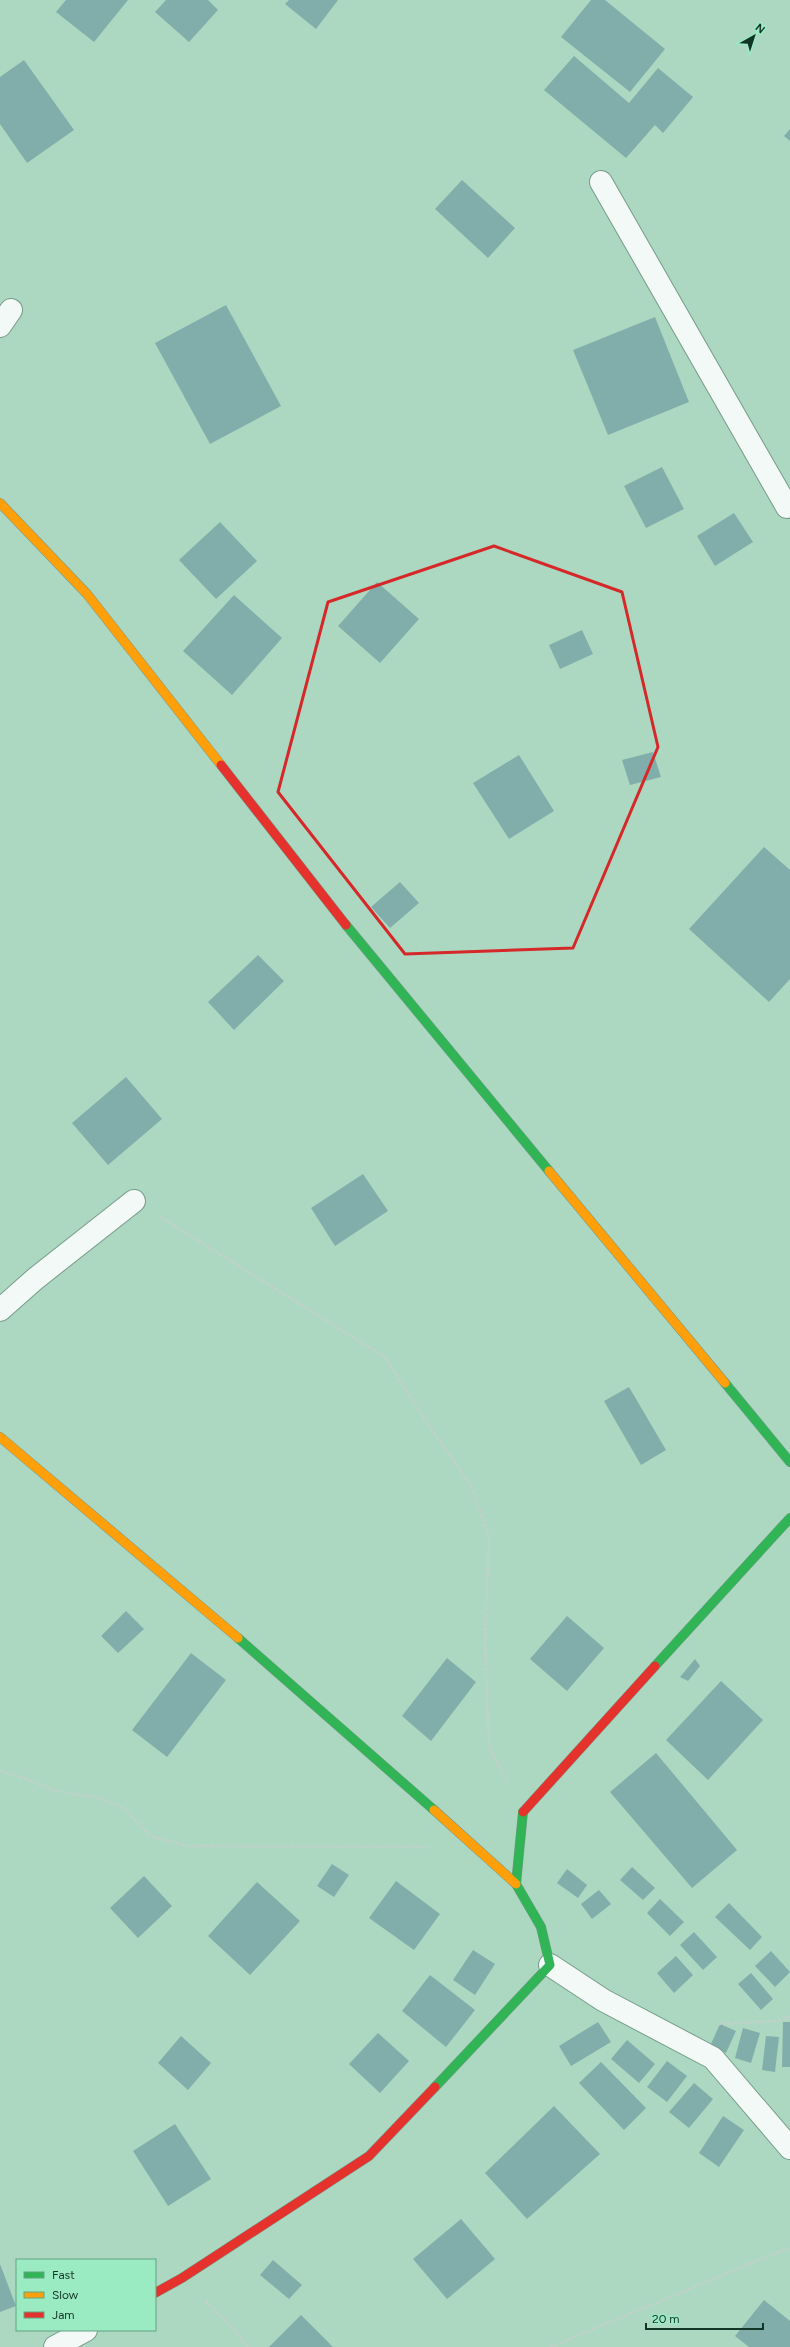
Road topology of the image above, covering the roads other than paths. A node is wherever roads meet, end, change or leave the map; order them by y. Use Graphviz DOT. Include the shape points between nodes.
graph roads {
  1 [pos="601,182"];
  2 [pos="0,504"];
  3 [pos="789,504"];
  4 [pos="134,1201"];
  5 [pos="0,1310"];
  6 [pos="0,1437"];
  7 [pos="790,1462"];
  8 [pos="790,1518"];
  9 [pos="516,1884"];
  10 [pos="550,1966"];
  11 [pos="790,2148"];
  12 [pos="156,2292"];
  13 [pos="84,2331"];
  14 [pos="55,2347"];
  1 -- 3 [label="street"];
  2 -- 7 [label="street" via="87,594 339,917"];
  4 -- 5 [label="street"];
  6 -- 9 [label="street" via="198,1604"];
  8 -- 9 [label="street" via="522,1813"];
  9 -- 10 [label="street" via="541,1927"];
  10 -- 11 [label="street" via="603,2000 713,2058"];
  10 -- 12 [label="street" via="369,2156"];
  13 -- 14 [label="street"];
}
